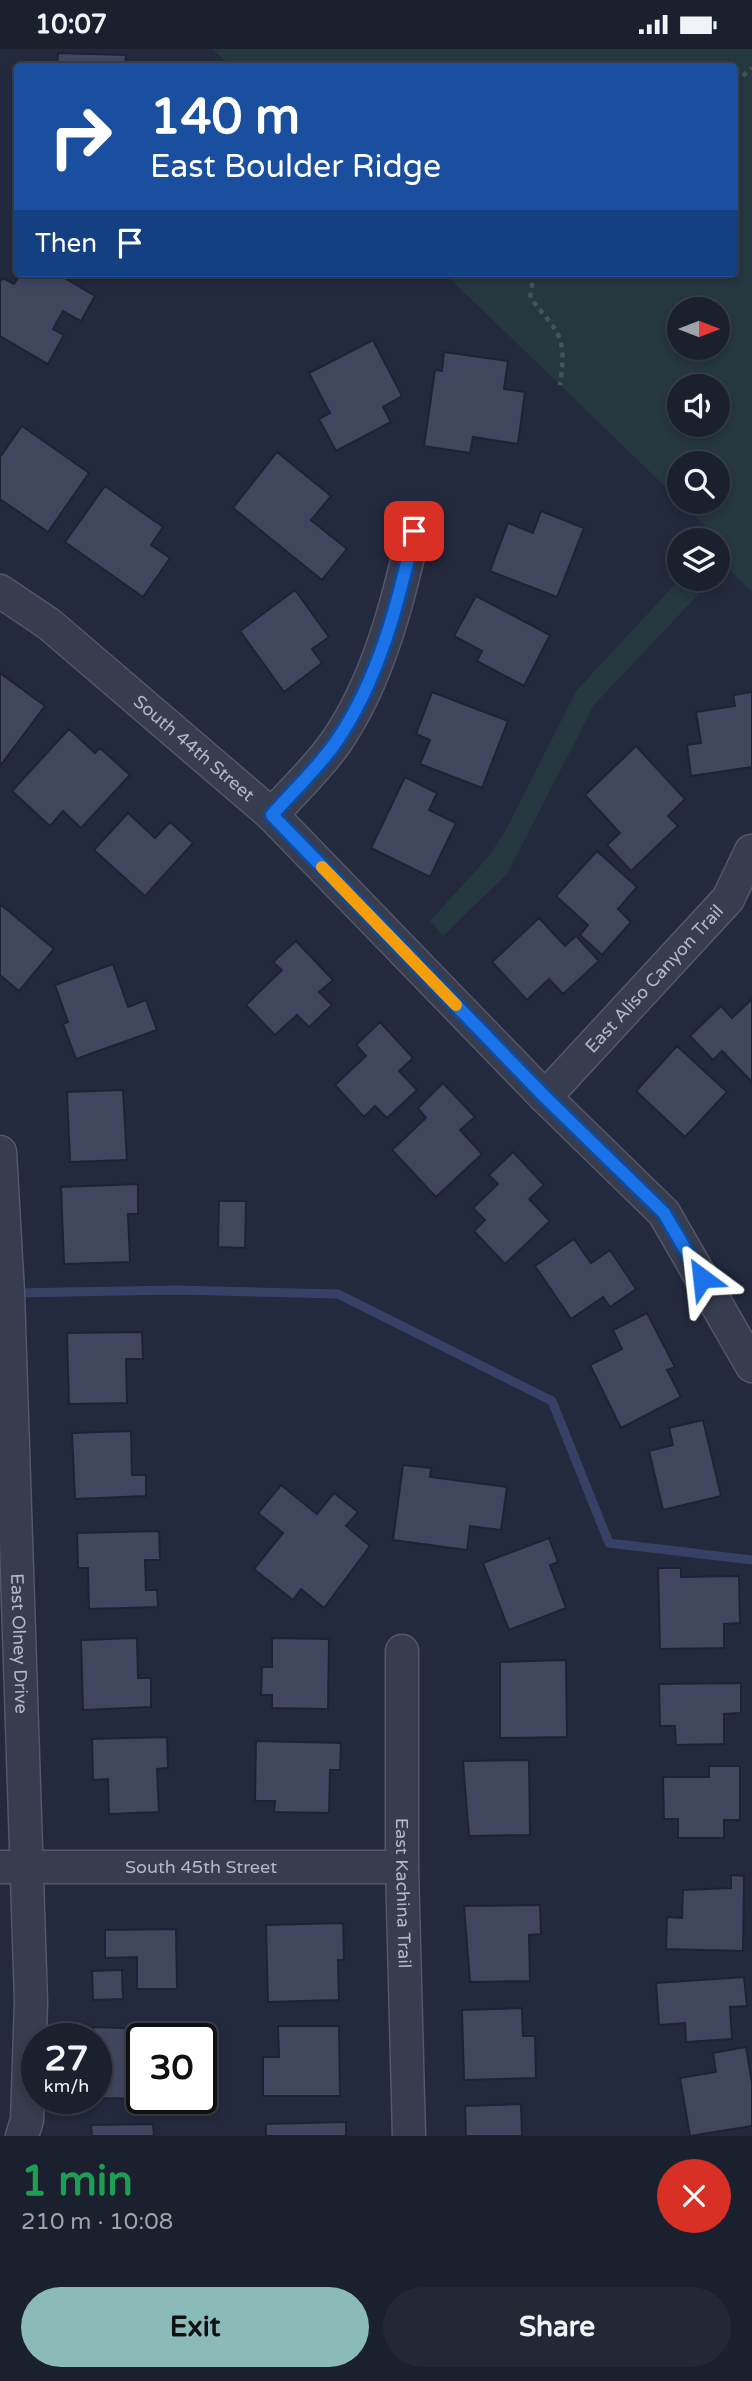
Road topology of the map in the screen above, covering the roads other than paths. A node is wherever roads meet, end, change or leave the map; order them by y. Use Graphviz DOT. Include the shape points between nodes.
graph roads {
  1 [pos="414,531"];
  2 [pos="0,591"];
  3 [pos="272,815"];
  4 [pos="751,851"];
  5 [pos="545,1097"];
  6 [pos="0,1152"];
  7 [pos="752,1366"];
  8 [pos="402,1651"];
  9 [pos="14,1867"];
  10 [pos="402,1867"];
  11 [pos="22,2136"];
  12 [pos="409,2136"];
  1 -- 3 [label="street" via="403,581 372,674 336,743"];
  2 -- 3 [label="street, South 44th Street" via="49,624"];
  3 -- 5 [label="street, South 44th Street"];
  4 -- 5 [label="street, East Aliso Canyon Trail" via="728,899"];
  5 -- 7 [label="street, South 44th Street" via="664,1213"];
  6 -- 9 [label="street, East Olney Drive" via="9,1307"];
  8 -- 10 [label="street, East Kachina Trail"];
  9 -- 10 [label="street, South 45th Street"];
  9 -- 11 [label="street, East Olney Drive" via="31,2002 27,2120"];
  10 -- 12 [label="street, East Kachina Trail"];
}
